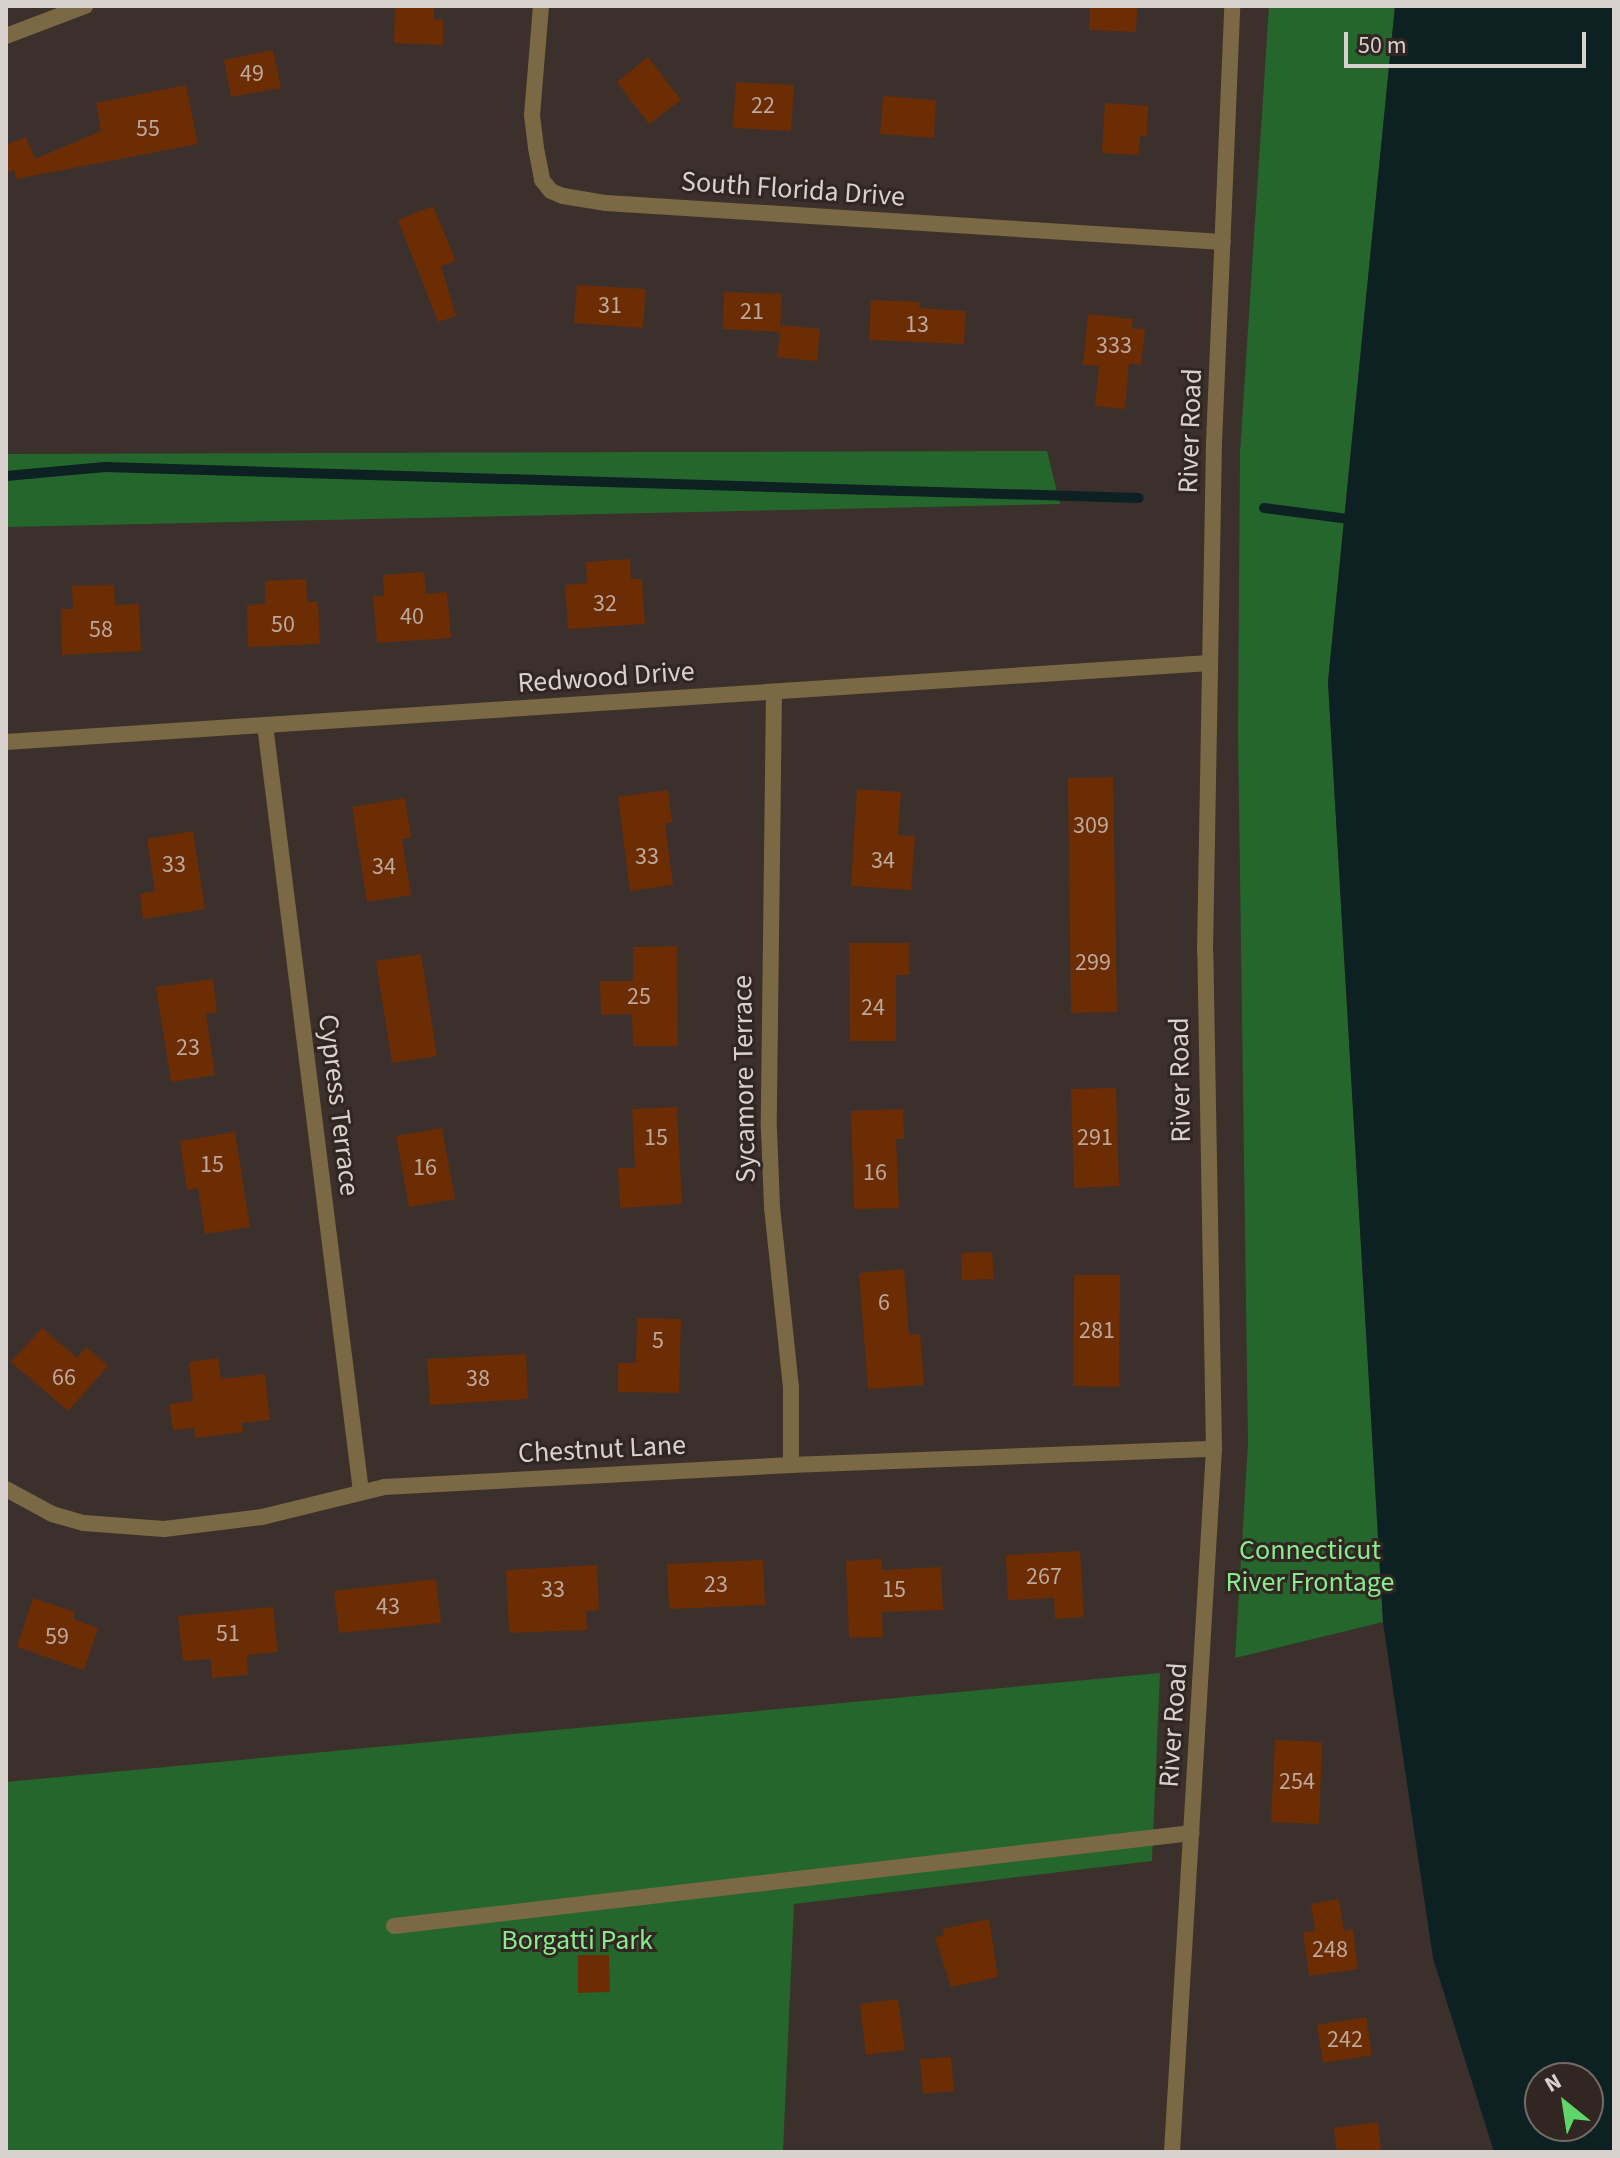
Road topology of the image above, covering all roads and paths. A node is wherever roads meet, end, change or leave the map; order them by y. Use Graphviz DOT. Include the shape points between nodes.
graph roads {
  1 [pos="85,6"];
  2 [pos="541,6"];
  3 [pos="1232,6"];
  4 [pos="6,36"];
  5 [pos="1223,242"];
  6 [pos="1209,663"];
  7 [pos="774,692"];
  8 [pos="265,725"];
  9 [pos="6,742"];
  10 [pos="1214,1449"];
  11 [pos="791,1465"];
  12 [pos="6,1489"];
  13 [pos="361,1491"];
  14 [pos="1192,1833"];
  15 [pos="394,1926"];
  16 [pos="1172,2152"];
  1 -- 4 [label="street"];
  2 -- 5 [label="street, South Florida Drive" via="532,115 542,180 563,196"];
  3 -- 5 [label="street, River Road"];
  5 -- 6 [label="street, River Road"];
  6 -- 7 [label="street, Redwood Drive"];
  6 -- 10 [label="street, River Road" via="1205,983"];
  7 -- 8 [label="street, Redwood Drive"];
  7 -- 11 [label="street, Sycamore Terrace" via="769,1129 791,1387"];
  8 -- 9 [label="street, Redwood Drive"];
  8 -- 13 [label="street, Cypress Terrace"];
  10 -- 11 [label="street, Chestnut Lane"];
  10 -- 14 [label="street, River Road"];
  11 -- 13 [label="street, Chestnut Lane"];
  12 -- 13 [label="street, Chestnut Lane" via="73,1520 150,1529 240,1521"];
  14 -- 15 [label="street"];
  14 -- 16 [label="street, River Road"];
}
